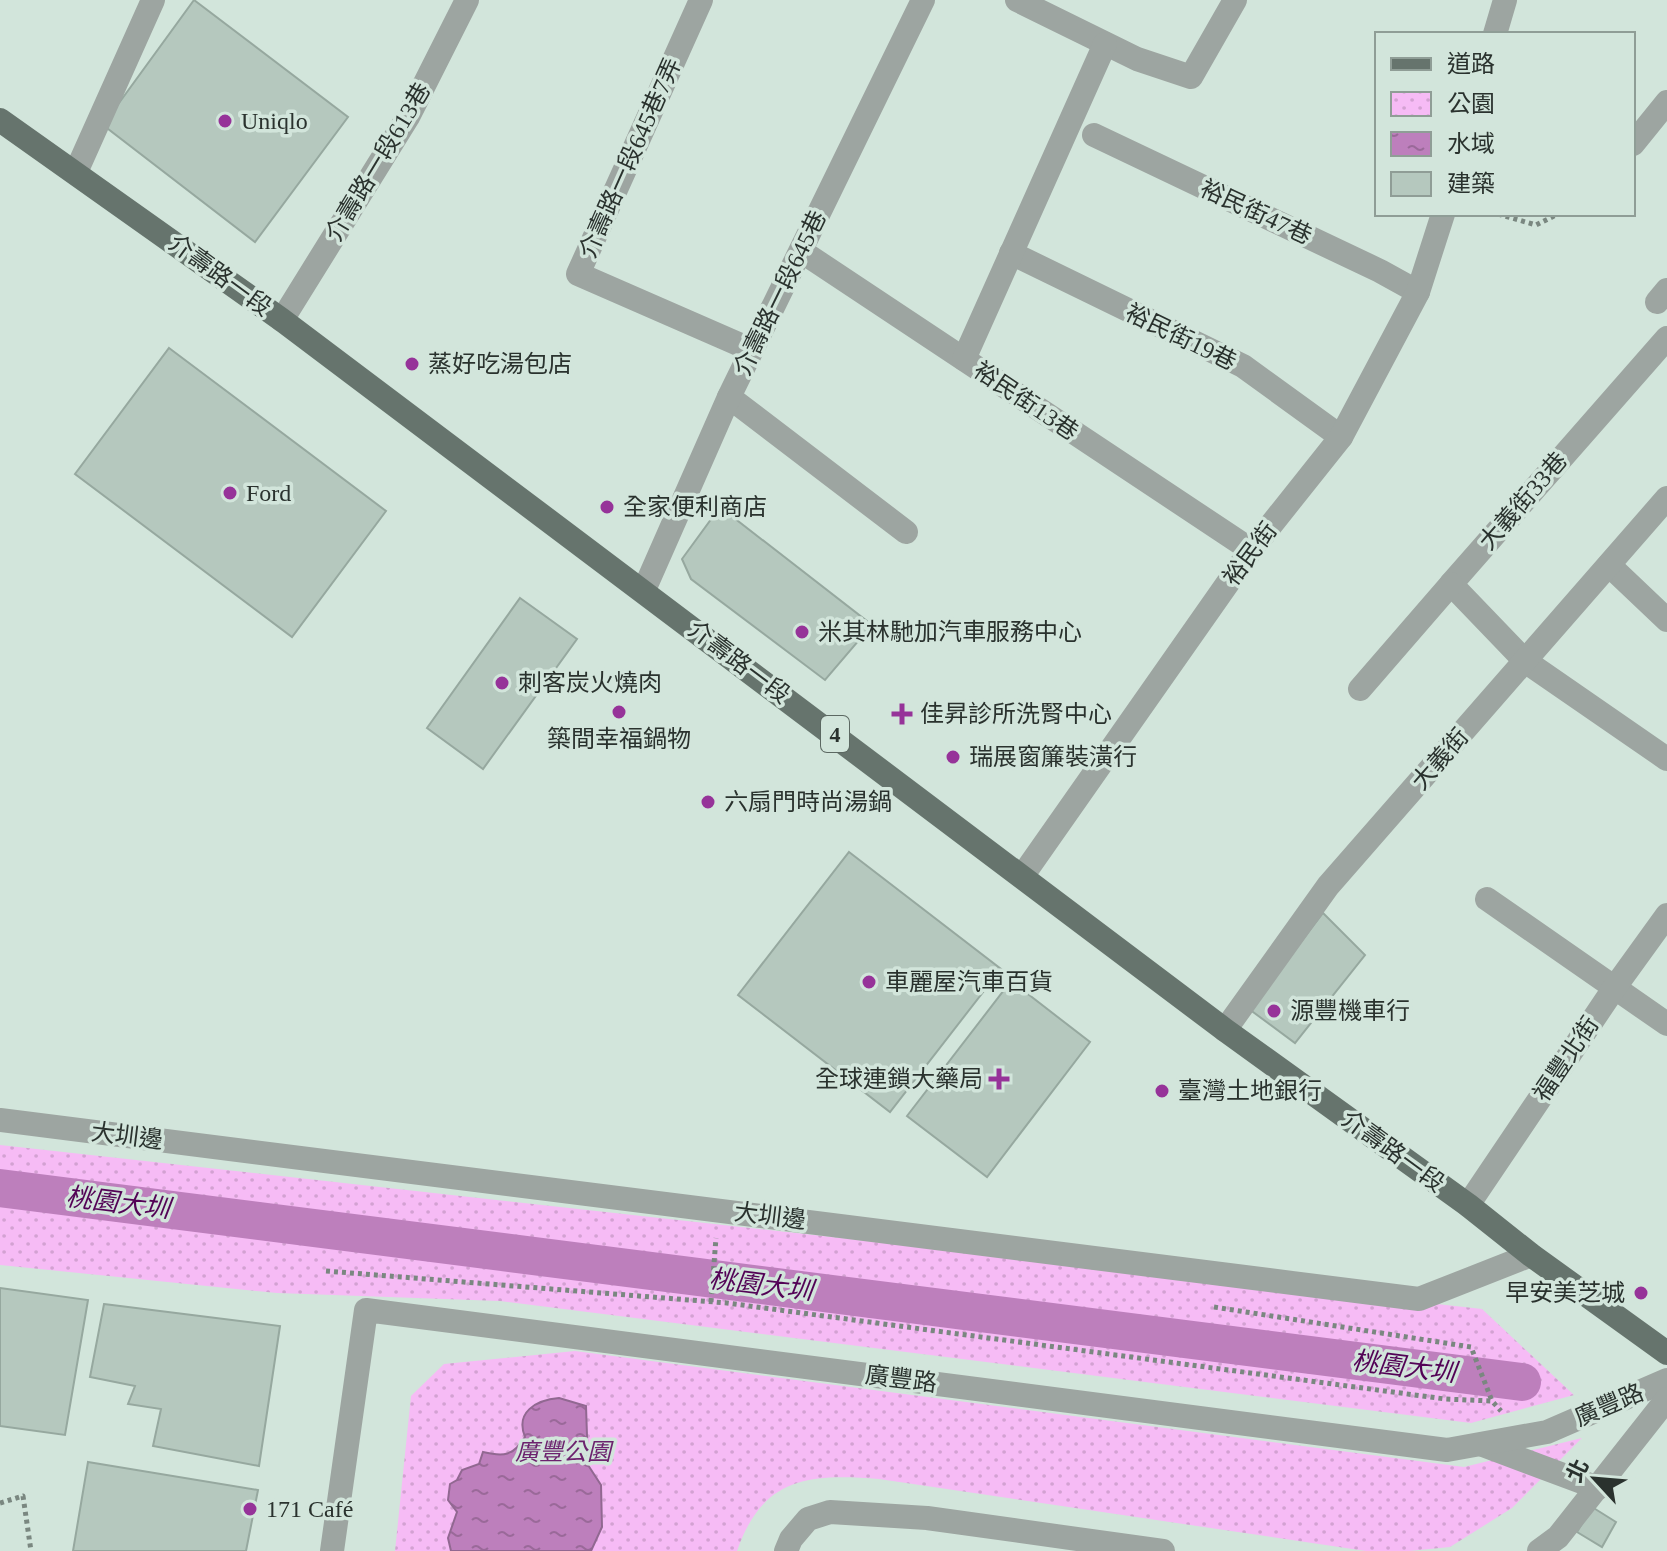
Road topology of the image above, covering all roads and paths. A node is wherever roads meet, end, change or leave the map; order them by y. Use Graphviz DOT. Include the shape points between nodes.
graph roads {
  1 [pos="153,0"];
  2 [pos="467,0"];
  3 [pos="701,0"];
  4 [pos="923,0"];
  5 [pos="1017,0"];
  6 [pos="1235,0"];
  7 [pos="1505,0"];
  8 [pos="1496,32"];
  9 [pos="1105,44"];
  10 [pos="1667,102"];
  11 [pos="0,120"];
  12 [pos="1094,135"];
  13 [pos="1635,142"];
  14 [pos="76,172"];
  15 [pos="1442,216"];
  16 [pos="1505,216"];
  17 [pos="1554,216"];
  18 [pos="801,251"];
  19 [pos="1011,253"];
  20 [pos="1418,292"];
  21 [pos="282,320"];
  22 [pos="1667,338"];
  23 [pos="752,350"];
  24 [pos="964,359"];
  25 [pos="729,397"];
  26 [pos="1341,437"];
  27 [pos="1667,498"];
  28 [pos="906,532"];
  29 [pos="1251,550"];
  30 [pos="1609,565"];
  31 [pos="1451,584"];
  32 [pos="644,590"];
  33 [pos="1667,620"];
  34 [pos="1525,661"];
  35 [pos="1360,689"];
  36 [pos="1667,759"];
  37 [pos="1023,875"];
  38 [pos="1487,899"];
  39 [pos="1667,915"];
  40 [pos="1615,987"];
  41 [pos="1667,1024"];
  42 [pos="1225,1030"];
  43 [pos="0,1120"];
  44 [pos="1468,1205"];
  45 [pos="714,1255"];
  46 [pos="1531,1255"];
  47 [pos="326,1271"];
  48 [pos="711,1300"];
  49 [pos="1473,1350"];
  50 [pos="1667,1353"];
  51 [pos="1667,1380"];
  52 [pos="1667,1399"];
  53 [pos="1492,1400"];
  54 [pos="1523,1436"];
  55 [pos="1481,1444"];
  56 [pos="1598,1488"];
  57 [pos="0,1503"];
  58 [pos="31,1551"];
  59 [pos="332,1551"];
  60 [pos="786,1551"];
  61 [pos="1163,1551"];
  62 [pos="1539,1551"];
  1 -- 14 [label="street"];
  2 -- 21 [label="street, 介壽路一段613巷" via="408,117"];
  3 -- 23 [label="street, 介壽路一段645巷7弄" via="578,274"];
  4 -- 18 [label="street, 介壽路一段645巷"];
  5 -- 9 [label="street"];
  6 -- 9 [label="street" via="1191,77"];
  7 -- 8 [label="street"];
  9 -- 19 [label="street"];
  10 -- 13 [label="street"];
  11 -- 14 [label="main road, 介壽路一段 / 4"];
  12 -- 20 [label="street, 裕民街47巷"];
  14 -- 21 [label="main road, 介壽路一段 / 4"];
  15 -- 20 [label="street, 裕民街"];
  16 -- 17 [label="path" via="1536,225"];
  18 -- 23 [label="street, 介壽路一段645巷"];
  18 -- 24 [label="street, 裕民街13巷"];
  19 -- 24 [label="street"];
  19 -- 26 [label="street, 裕民街19巷" via="1243,366"];
  20 -- 26 [label="street, 裕民街"];
  21 -- 32 [label="main road, 介壽路一段 / 4"];
  22 -- 31 [label="street, 大義街33巷"];
  23 -- 25 [label="street, 介壽路一段645巷"];
  24 -- 29 [label="street, 裕民街13巷"];
  25 -- 28 [label="street"];
  25 -- 32 [label="street, 介壽路一段645巷"];
  26 -- 29 [label="street, 裕民街"];
  27 -- 30 [label="street, 大義街"];
  29 -- 37 [label="street, 裕民街"];
  30 -- 33 [label="street"];
  30 -- 34 [label="street, 大義街"];
  31 -- 34 [label="street"];
  31 -- 35 [label="street, 大義街33巷"];
  32 -- 37 [label="main road, 介壽路一段 / 4"];
  34 -- 36 [label="street"];
  34 -- 42 [label="street, 大義街" via="1328,886"];
  37 -- 42 [label="main road, 介壽路一段 / 4"];
  38 -- 40 [label="street"];
  39 -- 40 [label="street, 福豐北街"];
  40 -- 41 [label="street"];
  40 -- 44 [label="street, 福豐北街"];
  42 -- 44 [label="main road, 介壽路一段 / 4"];
  43 -- 46 [label="street, 大圳邊" via="1419,1299"];
  44 -- 46 [label="main road, 介壽路一段 / 4"];
  45 -- 48 [label="path"];
  46 -- 50 [label="main road, 介壽路一段 / 4"];
  47 -- 48 [label="path"];
  48 -- 53 [label="path" via="1430,1397"];
  49 -- 53 [label="path"];
  51 -- 54 [label="street, 廣豐路" via="1547,1432"];
  52 -- 56 [label="street"];
  53 -- 54 [label="path"];
  54 -- 55 [label="street, 廣豐路"];
  55 -- 56 [label="street"];
  55 -- 59 [label="street, 廣豐路" via="1447,1450 366,1310"];
  56 -- 62 [label="street" via="1558,1537"];
  57 -- 58 [label="path" via="23,1496"];
  60 -- 61 [label="street" via="808,1519 859,1512"];
}
